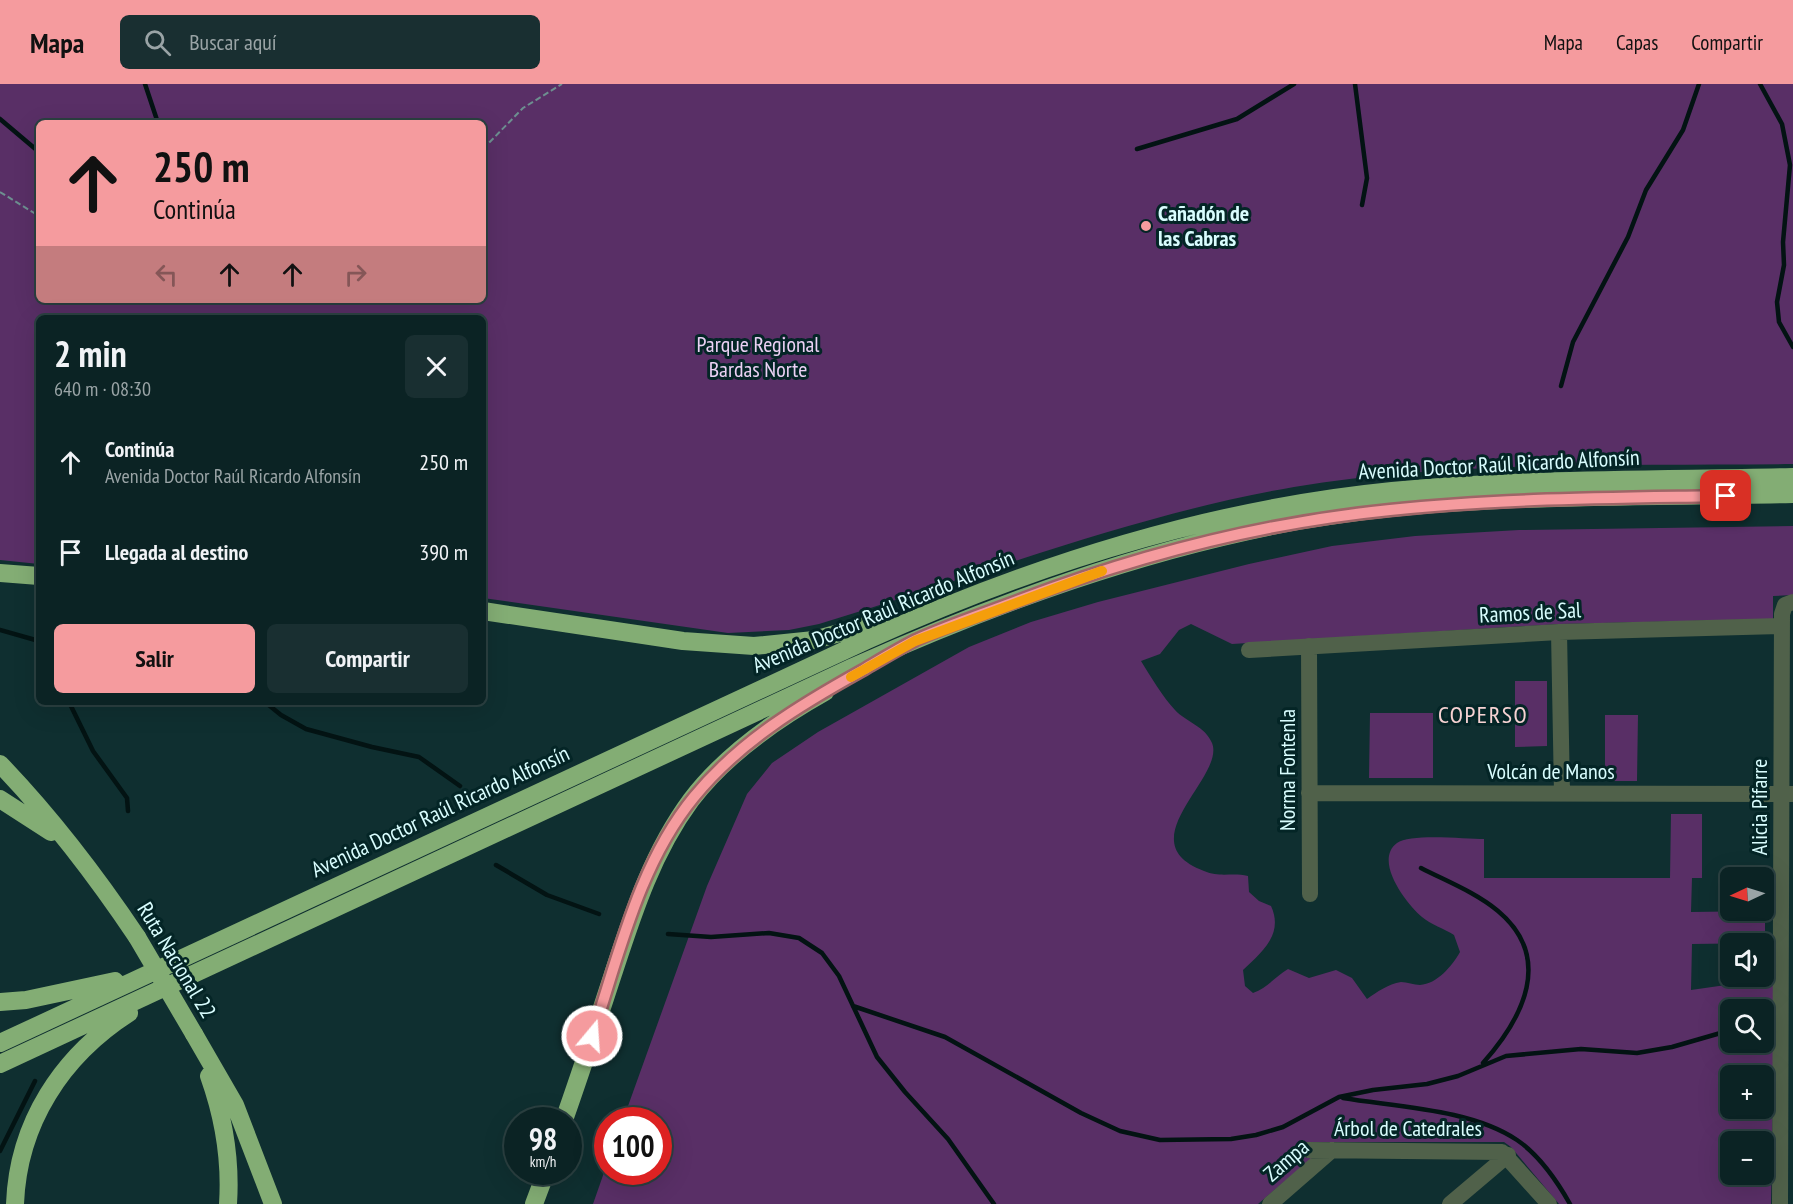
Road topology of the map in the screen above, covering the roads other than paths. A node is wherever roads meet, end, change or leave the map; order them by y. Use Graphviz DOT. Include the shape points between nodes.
graph roads {
  1 [pos="1793,477"];
  2 [pos="1793,494"];
  3 [pos="0,573"];
  4 [pos="36,576"];
  5 [pos="999,583"];
  6 [pos="1793,602"];
  7 [pos="486,612"];
  8 [pos="1782,626"];
  9 [pos="1559,632"];
  10 [pos="915,641"];
  11 [pos="1309,646"];
  12 [pos="1249,650"];
  13 [pos="0,765"];
  14 [pos="1309,793"];
  15 [pos="1562,794"];
  16 [pos="1787,794"];
  17 [pos="0,799"];
  18 [pos="78,854"];
  19 [pos="1310,894"];
  20 [pos="151,973"];
  21 [pos="176,982"];
  22 [pos="1787,986"];
  23 [pos="0,1002"];
  24 [pos="194,1034"];
  25 [pos="0,1043"];
  26 [pos="0,1064"];
  27 [pos="568,1107"];
  28 [pos="1787,1142"];
  29 [pos="1308,1150"];
  30 [pos="1332,1150"];
  31 [pos="1508,1155"];
  32 [pos="541,1185"];
  33 [pos="15,1204"];
  34 [pos="228,1204"];
  35 [pos="273,1204"];
  36 [pos="534,1204"];
  37 [pos="1270,1204"];
  38 [pos="1450,1204"];
  39 [pos="1549,1204"];
  40 [pos="1780,1204"];
  1 -- 5 [label="highway, Avenida Doctor Raúl Ricardo Alfonsín" via="1447,487 1340,497 1192,525"];
  2 -- 10 [label="highway, Avenida Doctor Raúl Ricardo Alfonsín" via="1481,503 1300,521 1108,569"];
  3 -- 4 [label="highway"];
  5 -- 7 [label="highway" via="844,633 754,646 683,641"];
  5 -- 20 [label="highway, Avenida Doctor Raúl Ricardo Alfonsín" via="858,644"];
  6 -- 8 [label="street" via="1783,609"];
  8 -- 9 [label="street, Ramos de Sal"];
  8 -- 16 [label="street, Alicia Pifarre"];
  9 -- 11 [label="street, Ramos de Sal"];
  9 -- 15 [label="street"];
  10 -- 21 [label="highway, Avenida Doctor Raúl Ricardo Alfonsín"];
  10 -- 27 [label="highway" via="771,725 728,761 693,798 662,846 638,897"];
  11 -- 12 [label="street, Ramos de Sal"];
  11 -- 14 [label="street, Norma Fontenla"];
  13 -- 18 [label="highway, Ruta Nacional 22"];
  14 -- 15 [label="street, Volcán de Manos"];
  14 -- 19 [label="street, Norma Fontenla"];
  15 -- 16 [label="street, Volcán de Manos"];
  16 -- 22 [label="street, Alicia Pifarre"];
  17 -- 18 [label="highway" via="32,817"];
  18 -- 24 [label="highway, Ruta Nacional 22, bridge" via="137,937"];
  20 -- 23 [label="highway"];
  20 -- 25 [label="highway"];
  21 -- 26 [label="highway"];
  21 -- 33 [label="highway" via="99,1035 55,1082 27,1137"];
  22 -- 28 [label="street, Alicia Pifarre"];
  24 -- 34 [label="highway" via="223,1121"];
  24 -- 35 [label="highway, Ruta Nacional 22" via="238,1113"];
  28 -- 40 [label="street, Alicia Pifarre"];
  29 -- 30 [label="street, Árbol de Catedrales"];
  30 -- 31 [label="street, Árbol de Catedrales" via="1490,1150"];
  30 -- 37 [label="street, Zampa"];
  31 -- 38 [label="street"];
  31 -- 39 [label="street"];
  32 -- 36 [label="highway"];
}
